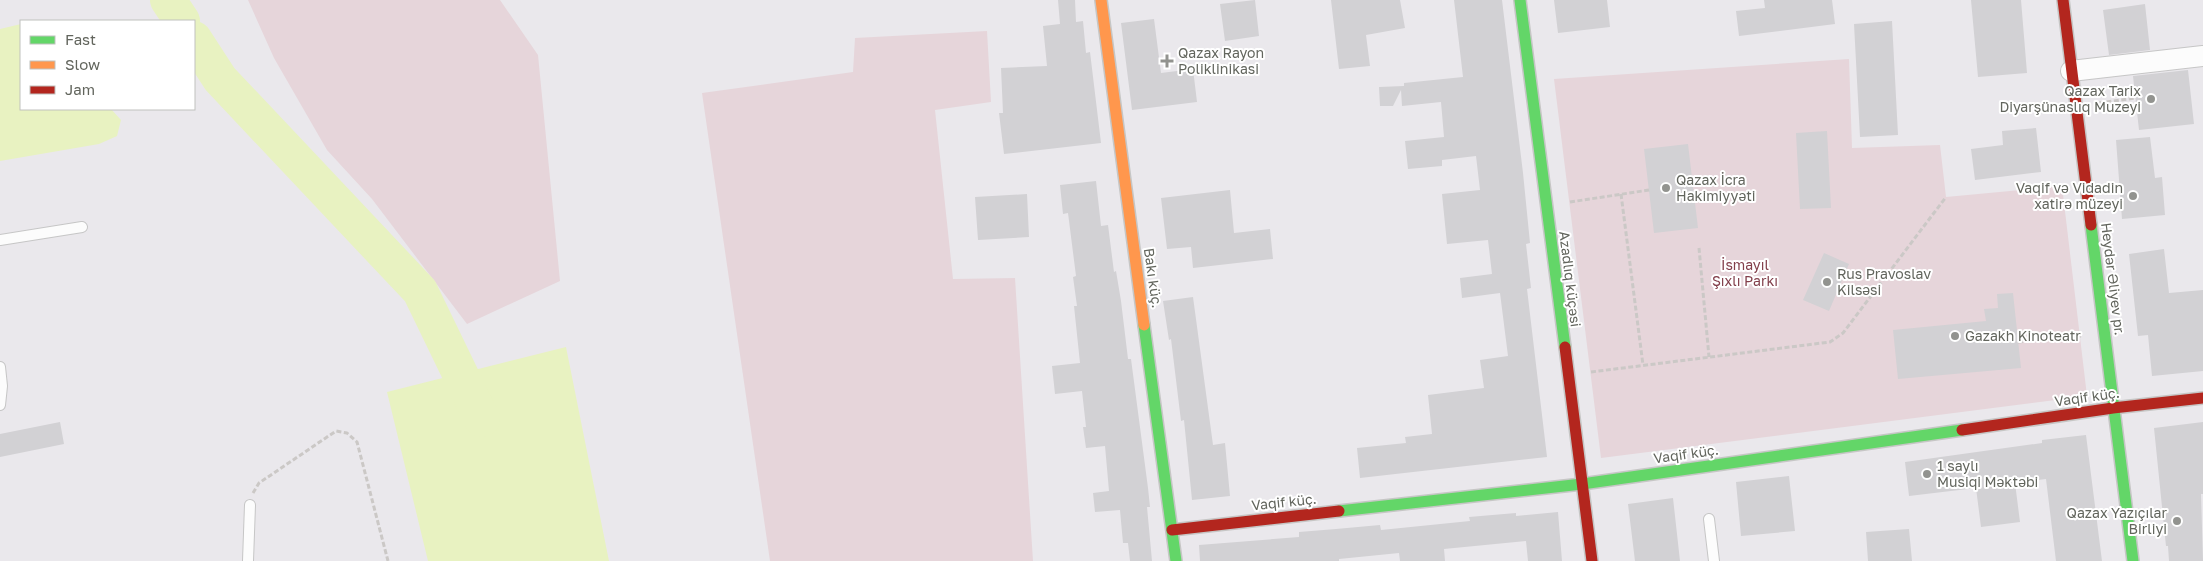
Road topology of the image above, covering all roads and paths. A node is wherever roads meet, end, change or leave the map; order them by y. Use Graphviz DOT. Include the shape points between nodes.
graph roads {
  1 [pos="1520,0"];
  2 [pos="2063,0"];
  3 [pos="1105,1"];
  4 [pos="2203,56"];
  5 [pos="2072,71"];
  6 [pos="2136,98"];
  7 [pos="2076,106"];
  8 [pos="1649,190"];
  9 [pos="1621,194"];
  10 [pos="1946,197"];
  11 [pos="1570,202"];
  12 [pos="82,227"];
  13 [pos="0,240"];
  14 [pos="1699,248"];
  15 [pos="2104,334"];
  16 [pos="2018,342"];
  17 [pos="1709,357"];
  18 [pos="1643,366"];
  19 [pos="0,367"];
  20 [pos="1591,372"];
  21 [pos="2203,398"];
  22 [pos="0,405"];
  23 [pos="2113,408"];
  24 [pos="1582,484"];
  25 [pos="250,505"];
  26 [pos="1709,519"];
  27 [pos="1172,530"];
  28 [pos="248,561"];
  29 [pos="388,561"];
  30 [pos="1176,561"];
  31 [pos="1592,561"];
  32 [pos="1714,561"];
  33 [pos="2133,561"];
  1 -- 24 [label="street, Azadlıq küçəsi"];
  2 -- 5 [label="street, Heydər Əliyev pr."];
  3 -- 27 [label="street, Bakı küç."];
  4 -- 5 [label="street"];
  5 -- 7 [label="street, Heydər Əliyev pr."];
  6 -- 7 [label="path"];
  7 -- 15 [label="street, Heydər Əliyev pr."];
  8 -- 9 [label="path"];
  9 -- 11 [label="path"];
  9 -- 18 [label="path"];
  10 -- 17 [label="path" via="1843,333 1830,342"];
  12 -- 13 [label="lane"];
  14 -- 17 [label="path"];
  15 -- 16 [label="path"];
  15 -- 23 [label="street, Heydər Əliyev pr."];
  17 -- 18 [label="path"];
  18 -- 20 [label="path"];
  19 -- 22 [label="lane"];
  21 -- 23 [label="street, Vaqif küç."];
  23 -- 24 [label="street, Vaqif küç."];
  23 -- 33 [label="street, Heydər Əliyev pr."];
  24 -- 27 [label="street, Vaqif küç."];
  24 -- 31 [label="street, Azadlıq küçəsi"];
  25 -- 28 [label="lane"];
  25 -- 29 [label="path" via="259,483 336,431 347,433 357,442"];
  26 -- 32 [label="lane"];
  27 -- 30 [label="street, Bakı küç."];
}
